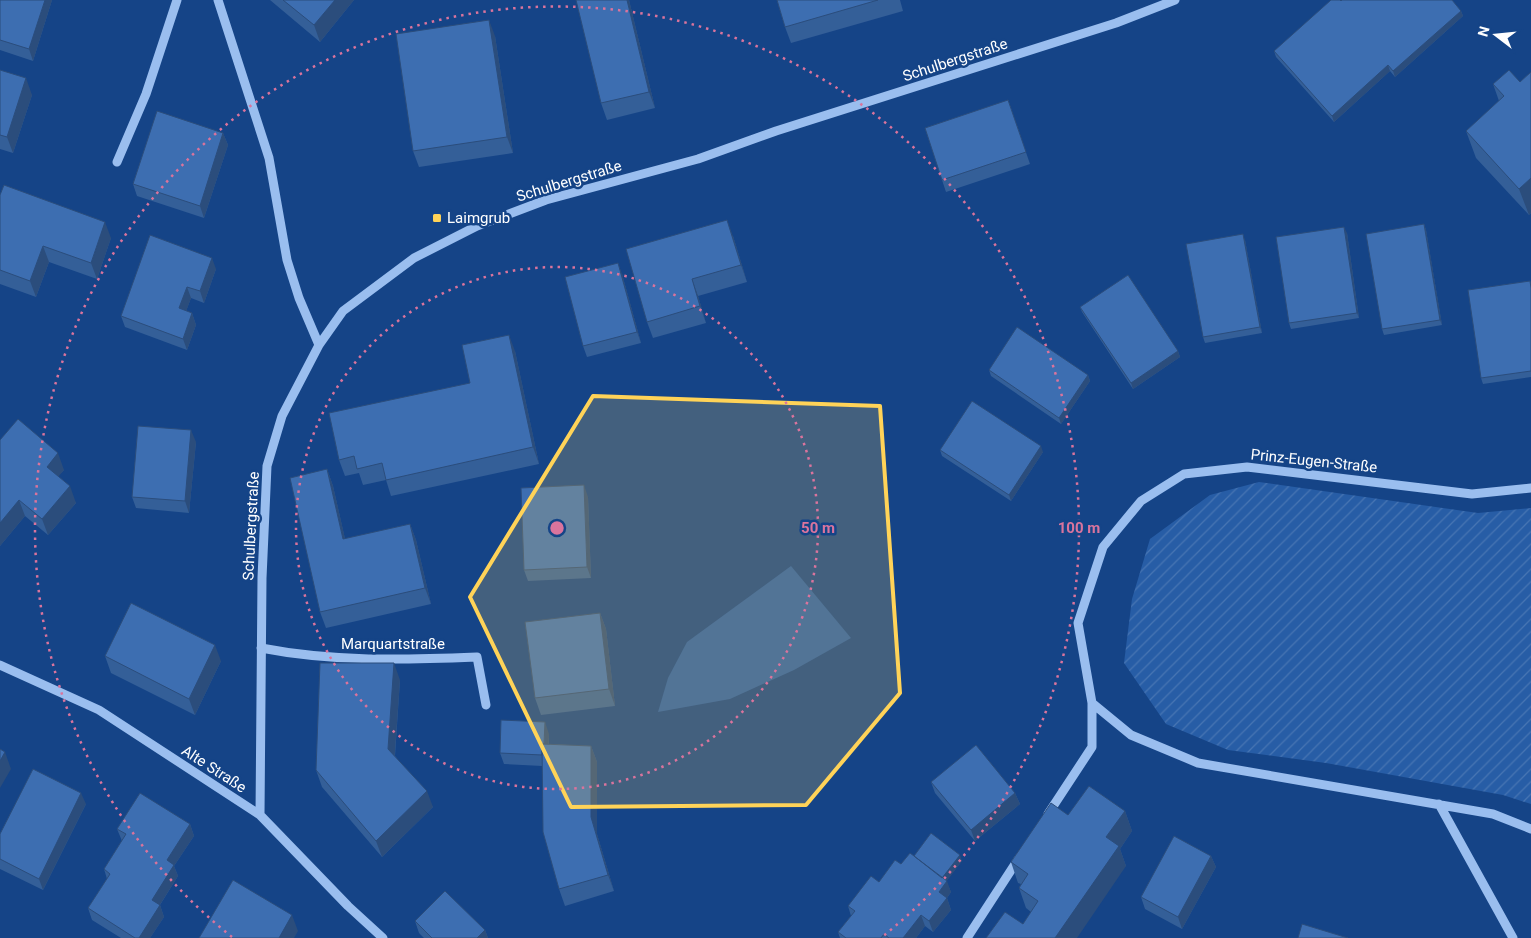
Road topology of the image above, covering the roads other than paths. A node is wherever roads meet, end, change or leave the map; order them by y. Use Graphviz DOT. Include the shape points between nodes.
graph roads {
  1 [pos="177,0"];
  2 [pos="218,0"];
  3 [pos="1175,0"];
  4 [pos="117,162"];
  5 [pos="319,345"];
  6 [pos="1531,488"];
  7 [pos="262,648"];
  8 [pos="0,665"];
  9 [pos="1092,703"];
  10 [pos="486,706"];
  11 [pos="1439,804"];
  12 [pos="260,815"];
  13 [pos="1043,822"];
  14 [pos="1531,829"];
  15 [pos="1027,847"];
  16 [pos="383,938"];
  17 [pos="967,938"];
  18 [pos="1513,938"];
  1 -- 4 [label="street" via="146,94"];
  2 -- 5 [label="street" via="269,158 288,260 299,298"];
  3 -- 5 [label="street, Schulbergstraße" via="1116,23 698,159 546,200 477,226 414,258 373,287 343,311"];
  5 -- 7 [label="street, Schulbergstraße" via="282,416 267,466"];
  6 -- 9 [label="street, Prinz-Eugen-Straße" via="1472,494 1247,467 1184,474 1141,501 1103,546 1078,623"];
  7 -- 10 [label="street, Marquartstraße" via="298,655 378,660 477,657"];
  7 -- 12 [label="street, Schulbergstraße"];
  8 -- 12 [label="street, Alte Straße" via="99,710"];
  9 -- 11 [label="street" via="1131,735 1198,763"];
  9 -- 13 [label="street, Prinz-Eugen-Straße" via="1092,747"];
  11 -- 14 [label="street" via="1493,814"];
  11 -- 18 [label="street"];
  12 -- 16 [label="street, Alte Straße"];
  15 -- 17 [label="street"];
}
